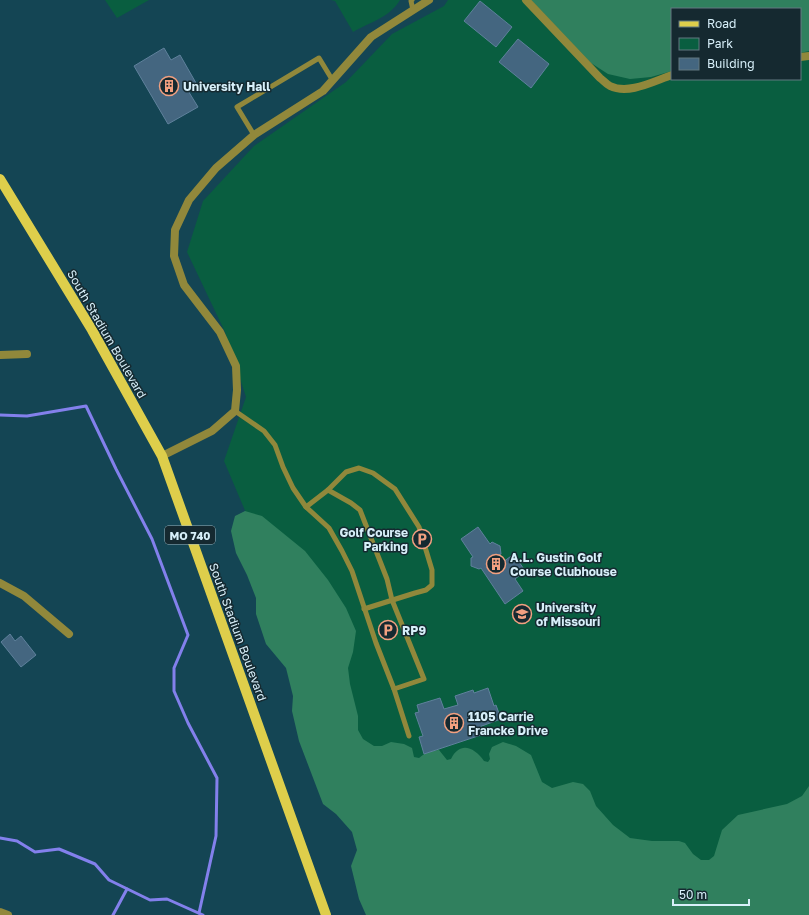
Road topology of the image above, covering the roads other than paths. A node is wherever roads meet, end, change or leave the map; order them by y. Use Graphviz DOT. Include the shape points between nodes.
graph roads {
  1 [pos="412,0"];
  2 [pos="429,0"];
  3 [pos="526,0"];
  4 [pos="413,10"];
  5 [pos="671,75"];
  6 [pos="333,81"];
  7 [pos="254,135"];
  8 [pos="0,179"];
  9 [pos="27,354"];
  10 [pos="0,355"];
  11 [pos="235,411"];
  12 [pos="162,456"];
  13 [pos="328,490"];
  14 [pos="306,506"];
  15 [pos="0,582"];
  16 [pos="392,600"];
  17 [pos="364,609"];
  18 [pos="69,634"];
  19 [pos="394,689"];
  20 [pos="409,736"];
  21 [pos="0,912"];
  22 [pos="8,915"];
  23 [pos="326,915"];
  1 -- 4 [label="lane"];
  2 -- 4 [label="street"];
  3 -- 5 [label="street" via="609,86 621,89 635,88"];
  4 -- 6 [label="street" via="371,38"];
  6 -- 7 [label="street" via="323,91"];
  6 -- 7 [label="lane" via="319,58 237,107"];
  7 -- 11 [label="street" via="216,168 189,200 175,230 174,256 184,285 220,332 236,366"];
  8 -- 12 [label="main road, South Stadium Boulevard / MO 740" via="92,330"];
  9 -- 10 [label="street"];
  11 -- 12 [label="street" via="212,431"];
  11 -- 14 [label="lane" via="264,431 275,445 293,488"];
  12 -- 23 [label="main road, South Stadium Boulevard / MO 740"];
  13 -- 14 [label="lane"];
  13 -- 16 [label="lane" via="360,510 388,579"];
  13 -- 16 [label="lane" via="346,472 359,468 373,473 395,489 419,527 432,570 432,584 426,590"];
  14 -- 17 [label="lane" via="329,528 342,551 352,571"];
  15 -- 18 [label="street" via="24,596"];
  16 -- 17 [label="lane"];
  16 -- 19 [label="lane" via="424,679"];
  17 -- 19 [label="lane"];
  19 -- 20 [label="lane"];
  21 -- 22 [label="street"];
}
